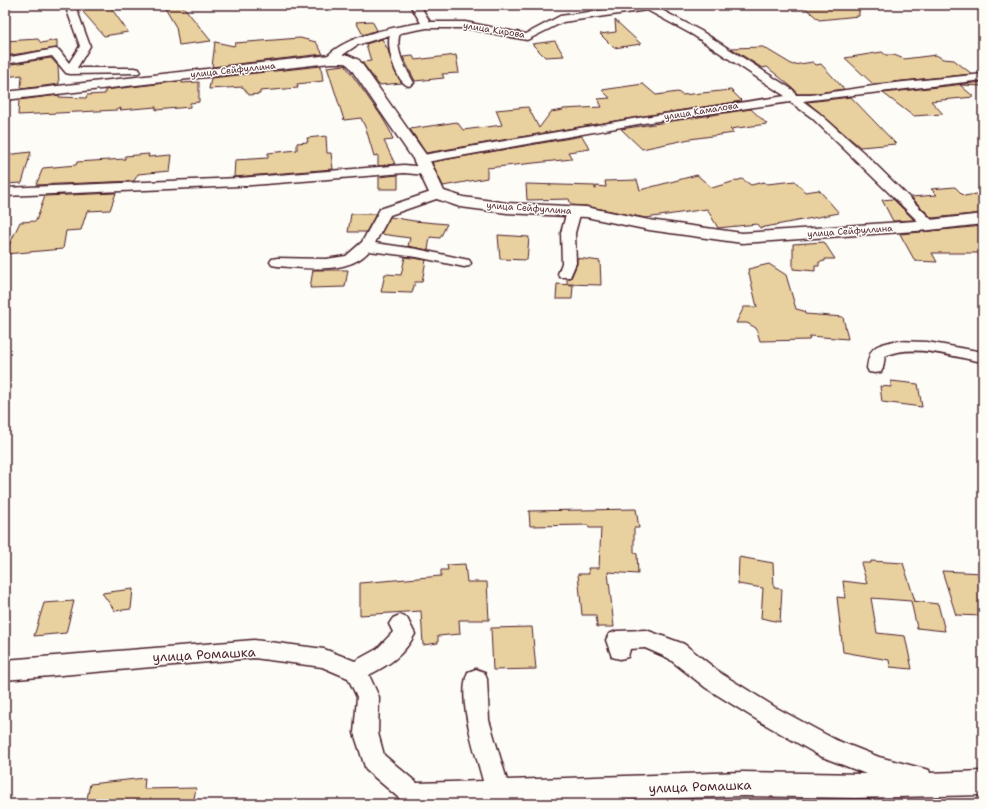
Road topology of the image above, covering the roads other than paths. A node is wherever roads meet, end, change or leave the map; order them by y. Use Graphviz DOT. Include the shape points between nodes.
graph roads {
  1 [pos="70,5"];
  2 [pos="415,5"];
  3 [pos="652,6"];
  4 [pos="427,25"];
  5 [pos="396,31"];
  6 [pos="330,59"];
  7 [pos="5,61"];
  8 [pos="70,70"];
  9 [pos="135,71"];
  10 [pos="983,77"];
  11 [pos="409,83"];
  12 [pos="5,96"];
  13 [pos="791,98"];
  14 [pos="424,165"];
  15 [pos="5,192"];
  16 [pos="437,194"];
  17 [pos="574,211"];
  18 [pos="983,219"];
  19 [pos="930,225"];
  20 [pos="365,246"];
  21 [pos="277,262"];
  22 [pos="464,263"];
  23 [pos="565,274"];
  24 [pos="983,357"];
  25 [pos="875,368"];
  26 [pos="400,624"];
  27 [pos="620,650"];
  28 [pos="5,670"];
  29 [pos="356,670"];
  30 [pos="476,679"];
  31 [pos="940,783"];
  32 [pos="983,783"];
  33 [pos="498,792"];
  34 [pos="471,804"];
  1 -- 8 [label="street" via="85,46"];
  2 -- 4 [label="street"];
  3 -- 4 [label="street, улица Кирова" via="560,19 527,37 465,25"];
  3 -- 13 [label="street" via="750,66 788,92"];
  4 -- 5 [label="street, улица Кирова"];
  5 -- 6 [label="street, улица Кирова" via="353,43"];
  5 -- 11 [label="street" via="393,45 397,62"];
  6 -- 12 [label="street, улица Сейфуллина"];
  6 -- 14 [label="street, улица Сейфуллина" via="348,59 354,63"];
  7 -- 8 [label="street" via="55,52"];
  8 -- 9 [label="street"];
  10 -- 13 [label="street, улица Камалова" via="811,98"];
  13 -- 14 [label="street, улица Камалова" via="644,120 444,156"];
  13 -- 19 [label="street" via="810,110 867,162"];
  14 -- 15 [label="street, улица Камалова" via="404,169 240,182"];
  14 -- 16 [label="street, улица Сейфуллина"];
  16 -- 17 [label="street, улица Сейфуллина" via="460,202 506,208"];
  16 -- 20 [label="street" via="385,212 374,235"];
  17 -- 19 [label="street, улица Сейфуллина" via="742,238"];
  17 -- 23 [label="street" via="568,233 569,263"];
  18 -- 19 [label="street, улица Сейфуллина"];
  20 -- 21 [label="street" via="349,260 307,264"];
  20 -- 22 [label="street"];
  24 -- 25 [label="street" via="927,347 894,346 877,353"];
  26 -- 29 [label="street" via="404,634 385,656"];
  27 -- 31 [label="street" via="617,640 646,639 676,651 714,681 828,748 879,768"];
  28 -- 29 [label="street, улица Ромашка" via="254,649 324,658"];
  29 -- 33 [label="street, улица Ромашка" via="368,698 366,733 374,762 413,795"];
  30 -- 33 [label="street" via="478,720"];
  31 -- 32 [label="street, улица Ромашка"];
  31 -- 33 [label="street, улица Ромашка" via="855,786 743,784"];
  33 -- 34 [label="street"];
}
